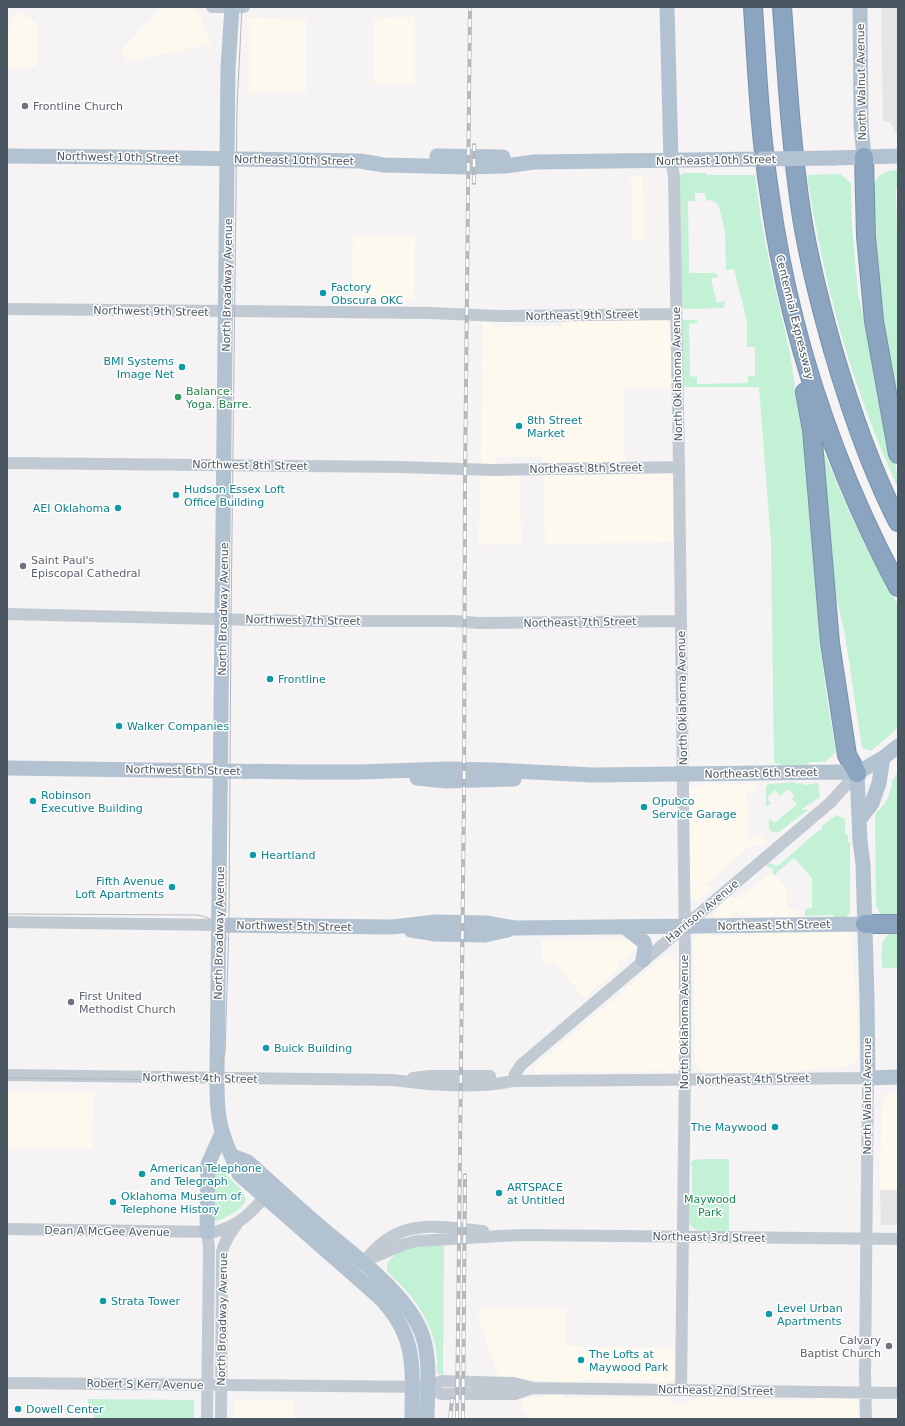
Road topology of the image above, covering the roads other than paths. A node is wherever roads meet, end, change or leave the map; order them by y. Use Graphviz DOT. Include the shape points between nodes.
graph roads {
  1 [pos="212,7"];
  2 [pos="232,7"];
  3 [pos="244,7"];
  4 [pos="667,7"];
  5 [pos="753,7"];
  6 [pos="782,7"];
  7 [pos="860,7"];
  8 [pos="7,156"];
  9 [pos="898,156"];
  10 [pos="864,157"];
  11 [pos="228,159"];
  12 [pos="671,160"];
  13 [pos="7,309"];
  14 [pos="226,311"];
  15 [pos="792,312"];
  16 [pos="676,314"];
  17 [pos="488,316"];
  18 [pos="898,454"];
  19 [pos="7,463"];
  20 [pos="224,464"];
  21 [pos="679,467"];
  22 [pos="493,470"];
  23 [pos="898,522"];
  24 [pos="898,587"];
  25 [pos="7,614"];
  26 [pos="223,618"];
  27 [pos="680,620"];
  28 [pos="479,623"];
  29 [pos="898,746"];
  30 [pos="883,758"];
  31 [pos="7,768"];
  32 [pos="221,770"];
  33 [pos="857,773"];
  34 [pos="683,774"];
  35 [pos="447,775"];
  36 [pos="860,819"];
  37 [pos="7,922"];
  38 [pos="436,922"];
  39 [pos="896,923"];
  40 [pos="865,924"];
  41 [pos="220,925"];
  42 [pos="684,926"];
  43 [pos="392,927"];
  44 [pos="624,927"];
  45 [pos="515,928"];
  46 [pos="643,960"];
  47 [pos="7,1076"];
  48 [pos="898,1077"];
  49 [pos="217,1078"];
  50 [pos="868,1078"];
  51 [pos="685,1080"];
  52 [pos="513,1081"];
  53 [pos="222,1133"];
  54 [pos="232,1156"];
  55 [pos="272,1184"];
  56 [pos="262,1195"];
  57 [pos="238,1223"];
  58 [pos="7,1229"];
  59 [pos="207,1232"];
  60 [pos="683,1237"];
  61 [pos="866,1239"];
  62 [pos="898,1239"];
  63 [pos="357,1268"];
  64 [pos="7,1382"];
  65 [pos="207,1384"];
  66 [pos="221,1384"];
  67 [pos="412,1387"];
  68 [pos="428,1387"];
  69 [pos="681,1390"];
  70 [pos="866,1392"];
  71 [pos="898,1393"];
  72 [pos="207,1419"];
  73 [pos="221,1419"];
  74 [pos="412,1419"];
  75 [pos="427,1419"];
  76 [pos="866,1419"];
  1 -- 2 [label="street"];
  2 -- 3 [label="street"];
  2 -- 11 [label="main road, North Broadway Avenue" via="228,68"];
  4 -- 12 [label="main road, North Oklahoma Avenue"];
  5 -- 15 [label="highway, Centennial Expressway" via="769,197"];
  6 -- 23 [label="highway" via="793,142 801,213 809,254 845,390 857,426"];
  7 -- 10 [label="main road, North Walnut Avenue" via="861,126"];
  8 -- 11 [label="main road, Northwest 10th Street"];
  9 -- 10 [label="main road, Northeast 10th Street"];
  10 -- 12 [label="main road, Northeast 10th Street, bridge"];
  10 -- 18 [label="highway" via="866,236 874,321"];
  11 -- 12 [label="main road, Northeast 10th Street" via="360,161 384,165 474,167 534,162"];
  11 -- 14 [label="main road, North Broadway Avenue"];
  12 -- 16 [label="street, North Oklahoma Avenue" via="674,176"];
  13 -- 14 [label="street, Northwest 9th Street"];
  14 -- 17 [label="street, Northwest 9th Street"];
  14 -- 20 [label="main road, North Broadway Avenue"];
  15 -- 24 [label="highway, Centennial Expressway" via="813,386 853,494"];
  15 -- 33 [label="highway" via="812,430 830,643 847,755"];
  16 -- 17 [label="street, Northeast 9th Street"];
  16 -- 21 [label="street, North Oklahoma Avenue"];
  19 -- 20 [label="street, Northwest 8th Street"];
  20 -- 22 [label="street, Northwest 8th Street"];
  20 -- 26 [label="main road, North Broadway Avenue"];
  21 -- 22 [label="street, Northeast 8th Street"];
  21 -- 27 [label="street, North Oklahoma Avenue"];
  25 -- 26 [label="street, Northwest 7th Street"];
  26 -- 28 [label="street, Northwest 7th Street"];
  26 -- 32 [label="main road, North Broadway Avenue"];
  27 -- 28 [label="street, Northeast 7th Street"];
  27 -- 34 [label="street, North Oklahoma Avenue"];
  29 -- 30 [label="main road, Harrison Avenue"];
  30 -- 33 [label="main road, Harrison Avenue"];
  30 -- 36 [label="main road" via="872,803"];
  31 -- 32 [label="main road, Northwest 6th Street"];
  32 -- 35 [label="main road, Northwest 6th Street"];
  32 -- 41 [label="main road, North Broadway Avenue"];
  33 -- 34 [label="main road, Northeast 6th Street"];
  33 -- 36 [label="main road, North Walnut Avenue"];
  33 -- 42 [label="street, Harrison Avenue" via="831,802"];
  34 -- 35 [label="main road, Northeast 6th Street" via="593,775 494,781"];
  34 -- 42 [label="street, North Oklahoma Avenue"];
  36 -- 40 [label="main road, North Walnut Avenue"];
  37 -- 41 [label="street, Northwest 5th Street"];
  38 -- 43 [label="main road, Northwest 5th Street"];
  38 -- 45 [label="main road, Northeast 5th Street" via="486,923"];
  39 -- 40 [label="highway"];
  40 -- 42 [label="main road, Northeast 5th Street"];
  40 -- 50 [label="main road, North Walnut Avenue"];
  41 -- 43 [label="main road, Northwest 5th Street"];
  41 -- 49 [label="main road, North Broadway Avenue"];
  42 -- 44 [label="main road, Northeast 5th Street"];
  42 -- 46 [label="street, Harrison Avenue"];
  42 -- 51 [label="street, North Oklahoma Avenue"];
  43 -- 45 [label="main road, Northeast 5th Street" via="436,934 485,935"];
  44 -- 45 [label="main road, Northeast 5th Street"];
  44 -- 46 [label="main road" via="644,942"];
  46 -- 52 [label="street, Harrison Avenue" via="521,1065"];
  47 -- 49 [label="street, Northwest 4th Street"];
  48 -- 50 [label="main road, Northeast 4th Street"];
  49 -- 52 [label="street, Northwest 4th Street" via="393,1080 431,1085 496,1084"];
  49 -- 53 [label="main road, North Broadway Avenue"];
  50 -- 51 [label="street, Northeast 4th Street"];
  50 -- 61 [label="street, North Walnut Avenue"];
  51 -- 52 [label="street, Northeast 4th Street"];
  51 -- 60 [label="street, North Oklahoma Avenue"];
  53 -- 54 [label="main road, North Broadway Avenue"];
  53 -- 59 [label="main road" via="208,1164"];
  54 -- 55 [label="main road" via="248,1162"];
  54 -- 56 [label="main road, North Broadway Avenue" via="239,1174"];
  55 -- 56 [label="street, Dean A McGee Avenue"];
  55 -- 63 [label="main road"];
  56 -- 57 [label="street, Dean A McGee Avenue"];
  56 -- 59 [label="street, Dean A McGee Avenue" via="229,1220 215,1225"];
  56 -- 63 [label="main road, North Broadway Avenue"];
  57 -- 59 [label="street, Dean A McGee Avenue" via="215,1232"];
  57 -- 66 [label="street, North Broadway Avenue" via="223,1246 222,1252"];
  58 -- 59 [label="street, Dean A McGee Avenue"];
  59 -- 65 [label="street, North Broadway Avenue"];
  60 -- 61 [label="street, Northeast 3rd Street"];
  60 -- 63 [label="street, Northeast 3rd Street" via="444,1234 405,1244"];
  60 -- 69 [label="street, North Oklahoma Avenue"];
  61 -- 62 [label="street, Northeast 3rd Street"];
  61 -- 70 [label="street, North Walnut Avenue"];
  63 -- 67 [label="main road" via="402,1328 411,1355"];
  63 -- 68 [label="main road" via="396,1294 412,1314 423,1337"];
  64 -- 65 [label="street, Robert S Kerr Avenue"];
  65 -- 66 [label="street, Robert S Kerr Avenue"];
  65 -- 72 [label="street, North Broadway Avenue"];
  66 -- 67 [label="street, Robert S Kerr Avenue"];
  66 -- 73 [label="street, North Broadway Avenue"];
  67 -- 68 [label="street, Robert S Kerr Avenue"];
  67 -- 74 [label="main road"];
  68 -- 69 [label="street, Northeast 2nd Street" via="441,1394 514,1394 533,1388"];
  68 -- 75 [label="main road"];
  69 -- 70 [label="street, Northeast 2nd Street"];
  70 -- 71 [label="street, Northeast 2nd Street"];
  70 -- 76 [label="street, North Walnut Avenue"];
}
